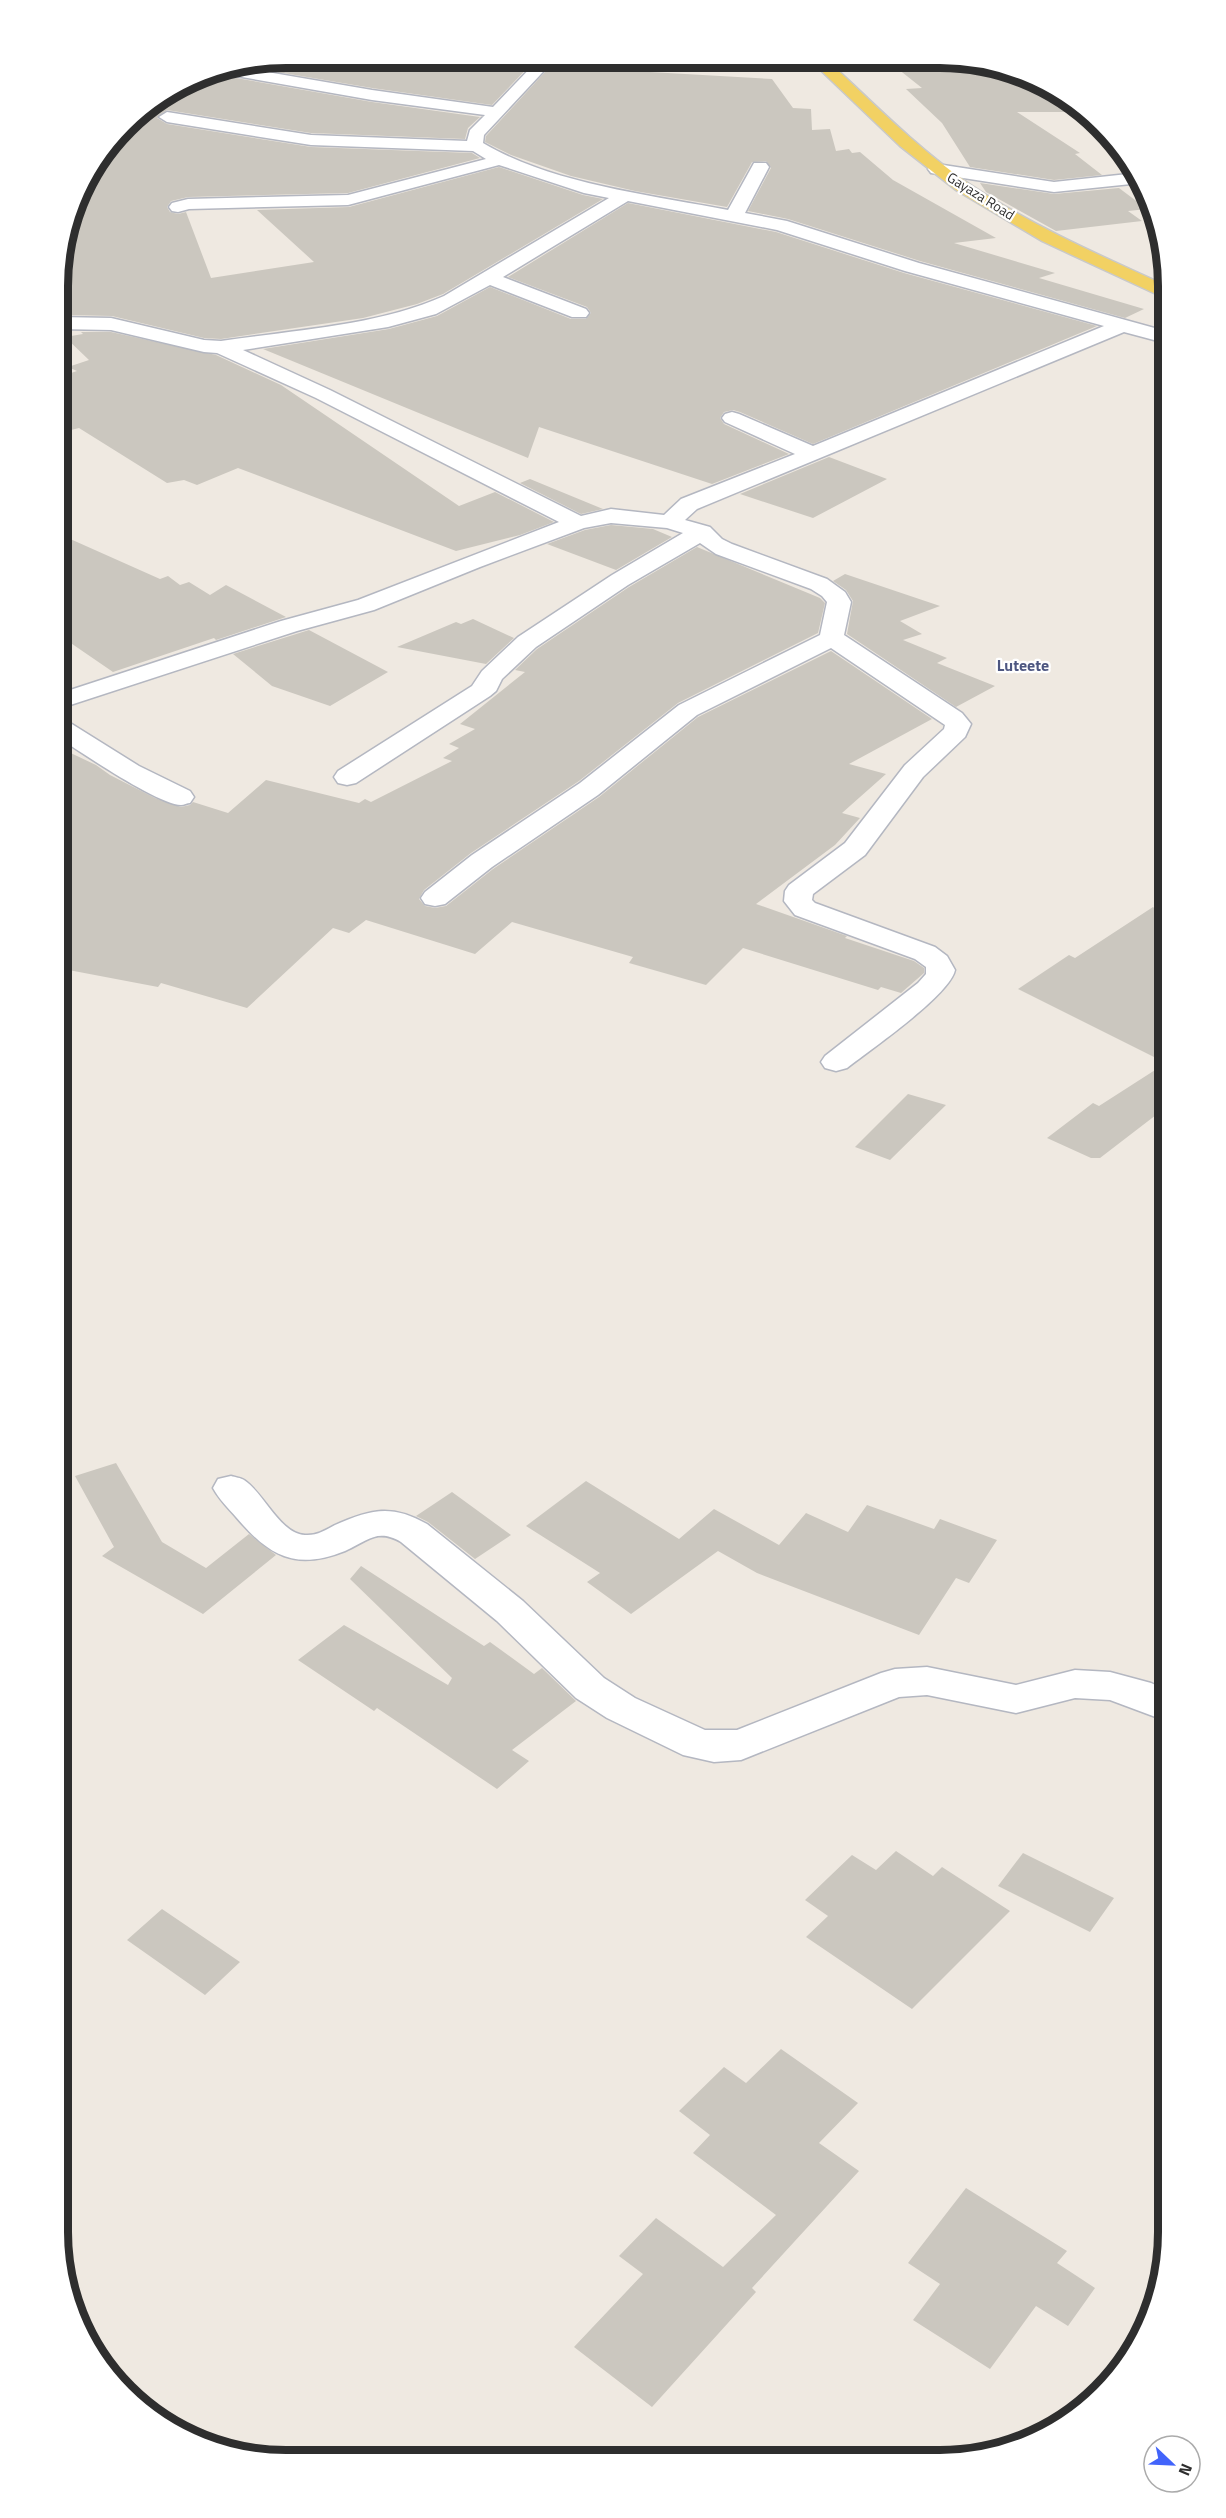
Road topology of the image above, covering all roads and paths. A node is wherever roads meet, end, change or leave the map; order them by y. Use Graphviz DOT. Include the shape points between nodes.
graph roads {
  1 [pos="538,68"];
  2 [pos="827,68"];
  3 [pos="243,72"];
  4 [pos="496,112"];
  5 [pos="166,117"];
  6 [pos="477,146"];
  7 [pos="500,160"];
  8 [pos="760,167"];
  9 [pos="937,169"];
  10 [pos="1130,179"];
  11 [pos="624,196"];
  12 [pos="178,207"];
  13 [pos="734,216"];
  14 [pos="487,277"];
  15 [pos="1158,289"];
  16 [pos="579,313"];
  17 [pos="68,323"];
  18 [pos="1120,326"];
  19 [pos="1158,335"];
  20 [pos="221,348"];
  21 [pos="732,418"];
  22 [pos="813,454"];
  23 [pos="669,522"];
  24 [pos="578,523"];
  25 [pos="702,532"];
  26 [pos="832,638"];
  27 [pos="68,699"];
  28 [pos="68,732"];
  29 [pos="347,777"];
  30 [pos="181,797"];
  31 [pos="435,898"];
  32 [pos="836,1062"];
  33 [pos="231,1488"];
  34 [pos="1158,1703"];
  1 -- 4 [label="street"];
  2 -- 9 [label="main road, Gayaza Road"];
  3 -- 4 [label="street"];
  4 -- 6 [label="street" via="476,134"];
  5 -- 6 [label="street" via="311,140"];
  6 -- 7 [label="street"];
  7 -- 11 [label="street"];
  7 -- 12 [label="street" via="348,200"];
  8 -- 13 [label="street"];
  9 -- 10 [label="street" via="1054,186"];
  9 -- 15 [label="main road, Gayaza Road" via="1039,231"];
  11 -- 13 [label="street"];
  11 -- 14 [label="street"];
  13 -- 18 [label="street" via="781,225 901,264"];
  14 -- 16 [label="street"];
  14 -- 20 [label="street" via="451,300 416,314"];
  17 -- 20 [label="street" via="111,324"];
  18 -- 19 [label="street"];
  18 -- 22 [label="street"];
  20 -- 24 [label="street" via="323,394"];
  21 -- 22 [label="street"];
  22 -- 23 [label="street" via="689,504"];
  23 -- 24 [label="street" via="611,516"];
  23 -- 25 [label="street"];
  24 -- 27 [label="street" via="366,605 289,626"];
  25 -- 26 [label="street" via="714,544 819,584 837,595 840,606 830,627"];
  25 -- 29 [label="street" via="620,579 527,642 481,691"];
  26 -- 31 [label="street" via="688,710 589,789 507,843"];
  26 -- 32 [label="street" via="958,724 956,732 914,771 855,849 798,891 798,901 805,909 925,953 939,961 941,968 940,977 928,989"];
  28 -- 30 [label="street" via="130,772"];
  33 -- 34 [label="street" via="280,1539 303,1548 328,1544 385,1522 406,1528 510,1611 590,1688 621,1708 698,1744 741,1744 911,1680 1016,1699 1075,1684 1110,1686"];
}
